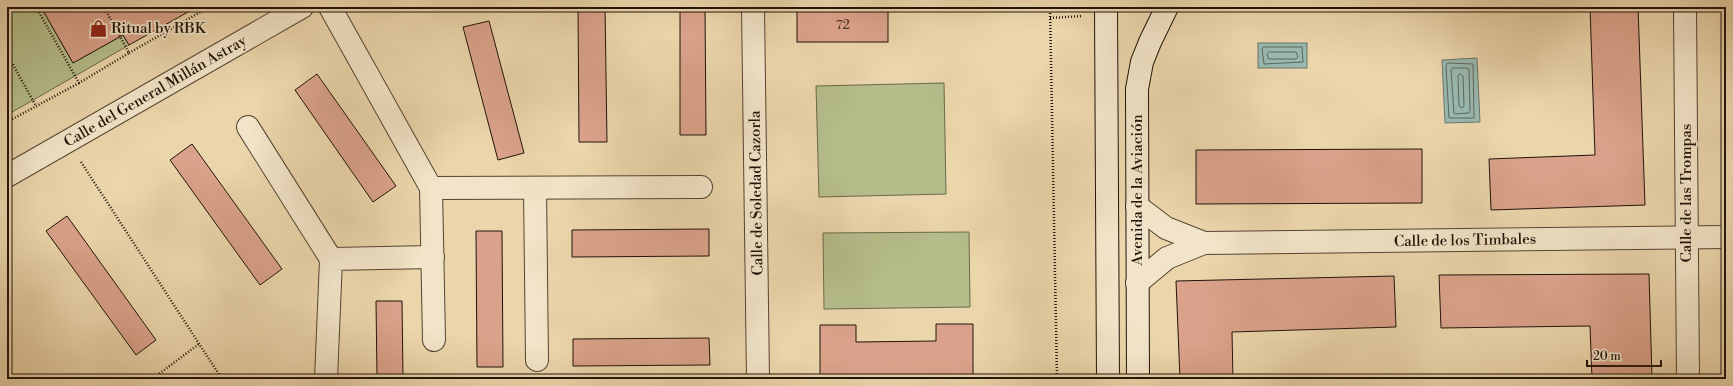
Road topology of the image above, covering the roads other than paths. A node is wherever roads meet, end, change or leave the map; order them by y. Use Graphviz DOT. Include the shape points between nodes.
graph roads {
  1 [pos="302,7"];
  2 [pos="330,7"];
  3 [pos="753,7"];
  4 [pos="1106,7"];
  5 [pos="1167,7"];
  6 [pos="1685,7"];
  7 [pos="248,127"];
  8 [pos="7,176"];
  9 [pos="702,187"];
  10 [pos="431,188"];
  11 [pos="535,188"];
  12 [pos="1137,206"];
  13 [pos="1686,237"];
  14 [pos="1726,237"];
  15 [pos="1204,243"];
  16 [pos="433,257"];
  17 [pos="330,259"];
  18 [pos="1137,283"];
  19 [pos="434,340"];
  20 [pos="538,360"];
  21 [pos="326,379"];
  22 [pos="758,379"];
  23 [pos="1108,379"];
  24 [pos="1138,379"];
  25 [pos="1688,379"];
  1 -- 8 [label="street, Calle del General Millán Astray"];
  2 -- 10 [label="street"];
  3 -- 22 [label="street, Calle de Soledad Cazorla"];
  4 -- 23 [label="street, Avenida de la Aviación"];
  5 -- 12 [label="street, Avenida de la Aviación" via="1142,62 1137,89"];
  6 -- 13 [label="street, Calle de las Trompas"];
  7 -- 17 [label="street"];
  9 -- 11 [label="street"];
  10 -- 11 [label="street"];
  10 -- 16 [label="street"];
  11 -- 20 [label="street"];
  12 -- 15 [label="street, Calle de los Timbales" via="1166,228"];
  12 -- 18 [label="street, Avenida de la Aviación"];
  13 -- 14 [label="street, Calle de los Timbales"];
  13 -- 15 [label="street, Calle de los Timbales"];
  13 -- 25 [label="street, Calle de las Trompas"];
  15 -- 18 [label="street, Calle de los Timbales" via="1167,258"];
  16 -- 17 [label="street"];
  16 -- 19 [label="street"];
  17 -- 21 [label="street"];
  18 -- 24 [label="street, Avenida de la Aviación"];
}
